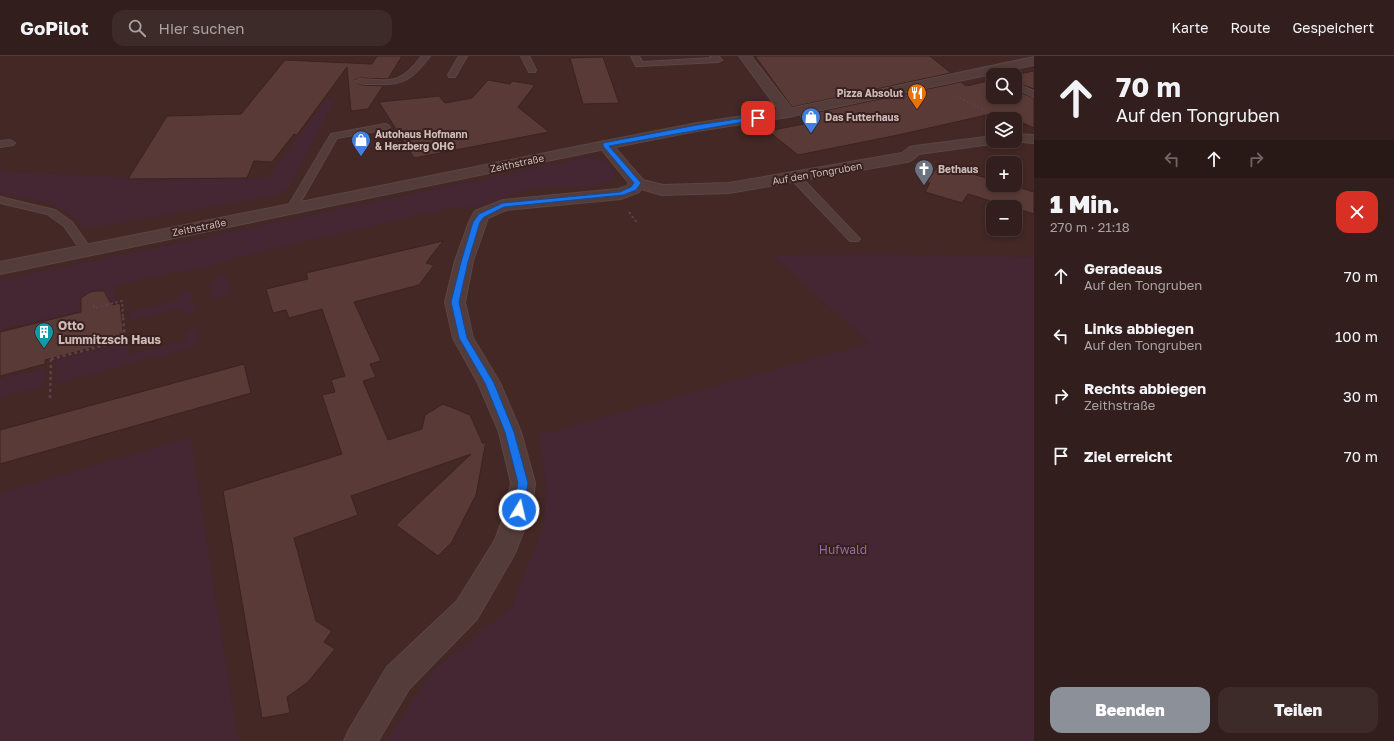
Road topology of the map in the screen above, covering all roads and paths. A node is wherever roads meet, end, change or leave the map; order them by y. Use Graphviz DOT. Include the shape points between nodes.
graph roads {
  1 [pos="426,56"];
  2 [pos="463,56"];
  3 [pos="525,56"];
  4 [pos="635,56"];
  5 [pos="714,56"];
  6 [pos="746,56"];
  7 [pos="1034,61"];
  8 [pos="1009,68"];
  9 [pos="532,70"];
  10 [pos="986,74"];
  11 [pos="452,75"];
  12 [pos="360,81"];
  13 [pos="930,84"];
  14 [pos="1022,88"];
  15 [pos="1034,94"];
  16 [pos="988,112"];
  17 [pos="788,113"];
  18 [pos="385,127"];
  19 [pos="1022,138"];
  20 [pos="1034,138"];
  21 [pos="986,141"];
  22 [pos="10,143"];
  23 [pos="0,144"];
  24 [pos="605,145"];
  25 [pos="795,177"];
  26 [pos="637,183"];
  27 [pos="0,200"];
  28 [pos="292,208"];
  29 [pos="633,217"];
  30 [pos="638,224"];
  31 [pos="854,239"];
  32 [pos="86,250"];
  33 [pos="0,268"];
  34 [pos="94,305"];
  35 [pos="50,398"];
  36 [pos="360,741"];
  1 -- 12 [label="lane" via="408,78 399,82"];
  2 -- 11 [label="lane"];
  3 -- 9 [label="lane"];
  4 -- 5 [label="lane" via="639,64 718,60"];
  6 -- 17 [label="street"];
  7 -- 8 [label="street, Zeithstraße"];
  10 -- 13 [label="street, Zeithstraße"];
  13 -- 16 [label="path"];
  13 -- 17 [label="street, Zeithstraße"];
  14 -- 15 [label="lane"];
  17 -- 24 [label="street, Zeithstraße"];
  18 -- 28 [label="lane" via="334,136"];
  19 -- 20 [label="street"];
  21 -- 25 [label="street, Auf den Tongruben" via="915,150 907,157"];
  22 -- 23 [label="lane"];
  24 -- 26 [label="street"];
  24 -- 28 [label="street, Zeithstraße"];
  25 -- 26 [label="street, Auf den Tongruben" via="729,188 662,190"];
  25 -- 31 [label="lane"];
  26 -- 36 [label="street" via="621,194 503,206 481,215 477,222 455,302 463,338 489,383 510,432 523,483 519,510 506,545 466,610 398,678"];
  27 -- 32 [label="lane" via="51,212 68,224"];
  28 -- 32 [label="street, Zeithstraße"];
  29 -- 30 [label="path"];
  32 -- 33 [label="street, Zeithstraße"];
  34 -- 35 [label="path" via="94,308 121,300 125,340 51,359"];
}
